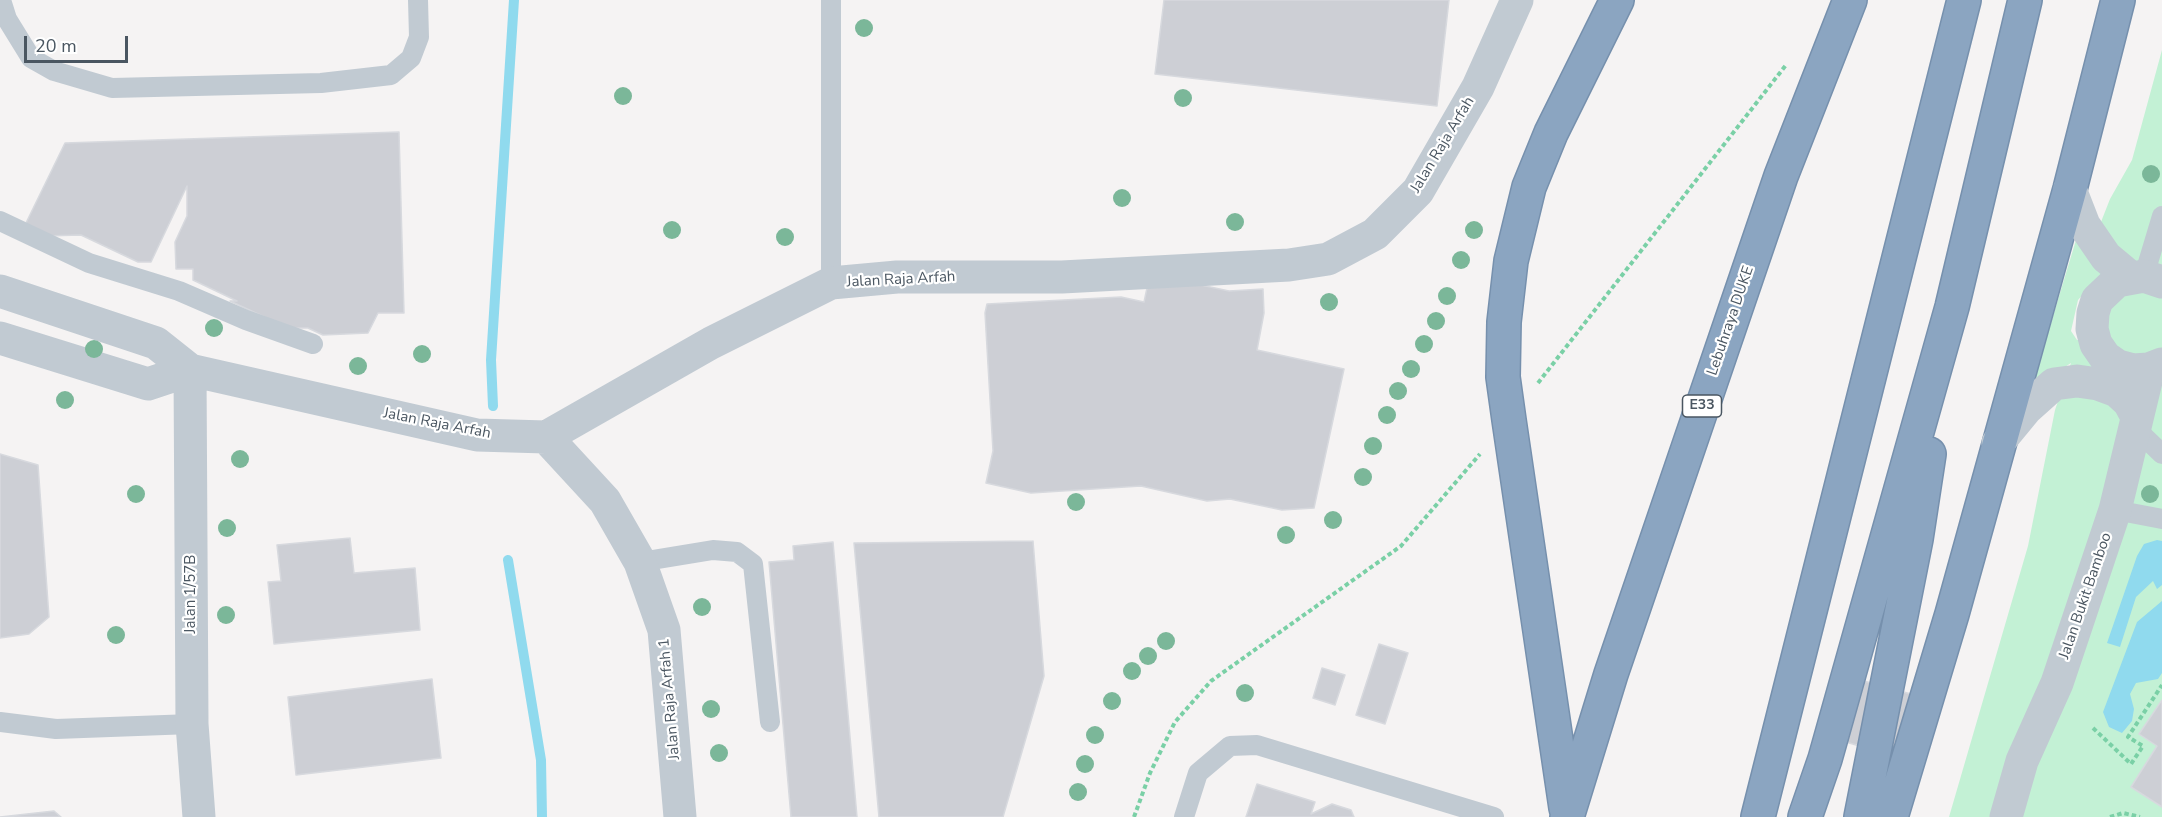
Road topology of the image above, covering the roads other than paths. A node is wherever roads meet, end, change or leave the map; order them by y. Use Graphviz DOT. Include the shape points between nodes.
graph roads {
  1 [pos="1,0"];
  2 [pos="418,0"];
  3 [pos="831,0"];
  4 [pos="1517,0"];
  5 [pos="1617,0"];
  6 [pos="1850,0"];
  7 [pos="1964,0"];
  8 [pos="2025,0"];
  9 [pos="2118,0"];
  10 [pos="2070,189"];
  11 [pos="2162,216"];
  12 [pos="0,221"];
  13 [pos="2146,278"];
  14 [pos="831,284"];
  15 [pos="0,291"];
  16 [pos="1952,307"];
  17 [pos="0,338"];
  18 [pos="313,344"];
  19 [pos="2143,366"];
  20 [pos="190,370"];
  21 [pos="2054,384"];
  22 [pos="2136,422"];
  23 [pos="546,437"];
  24 [pos="1998,443"];
  25 [pos="2162,454"];
  26 [pos="2115,510"];
  27 [pos="2162,519"];
  28 [pos="640,562"];
  29 [pos="0,722"];
  30 [pos="770,722"];
  31 [pos="192,724"];
  32 [pos="199,817"];
  33 [pos="680,817"];
  34 [pos="1184,817"];
  35 [pos="1494,817"];
  36 [pos="1567,817"];
  37 [pos="1758,817"];
  38 [pos="1805,817"];
  39 [pos="1861,817"];
  40 [pos="1891,817"];
  41 [pos="2006,817"];
  1 -- 2 [label="lane" via="7,19 31,58 54,71 112,88 321,83 391,75 411,58 419,37"];
  3 -- 14 [label="lane"];
  4 -- 14 [label="street, Jalan Raja Arfah" via="1478,87 1418,191 1375,234 1328,259 1277,266 1062,277 897,277"];
  5 -- 36 [label="highway" via="1529,186 1511,261 1503,322 1503,377"];
  6 -- 36 [label="highway, Lebuhraya DUKE / E33" via="1777,188 1611,674"];
  7 -- 37 [label="highway"];
  8 -- 16 [label="highway"];
  9 -- 10 [label="highway"];
  10 -- 13 [label="street" via="2090,233 2106,256"];
  10 -- 24 [label="highway"];
  11 -- 13 [label="lane"];
  12 -- 18 [label="lane" via="89,263 179,291"];
  13 -- 19 [label="street" via="2117,281 2097,300 2092,313 2096,344 2105,357"];
  14 -- 23 [label="street, Jalan Raja Arfah" via="711,343"];
  15 -- 20 [label="street, Jalan Raja Arfah" via="156,343"];
  16 -- 38 [label="highway" via="1825,759"];
  16 -- 39 [label="highway" via="1916,539"];
  17 -- 20 [label="street" via="148,384"];
  19 -- 21 [label="street" via="2080,372"];
  19 -- 22 [label="street, Jalan Bukit Bamboo"];
  20 -- 23 [label="street, Jalan Raja Arfah" via="477,435"];
  20 -- 31 [label="street, Jalan 1/57B"];
  21 -- 22 [label="street" via="2077,381 2117,391 2130,402"];
  21 -- 24 [label="street" via="2026,409"];
  22 -- 25 [label="lane"];
  22 -- 26 [label="street, Jalan Bukit Bamboo"];
  23 -- 28 [label="street, Jalan Raja Arfah 1" via="605,501"];
  24 -- 40 [label="highway"];
  26 -- 27 [label="lane"];
  26 -- 41 [label="street, Jalan Bukit Bamboo" via="2057,683 2022,761"];
  28 -- 30 [label="lane" via="713,550 737,552 753,564"];
  28 -- 33 [label="street, Jalan Raja Arfah 1" via="664,630"];
  29 -- 31 [label="lane" via="56,729"];
  31 -- 32 [label="street, Jalan 1/57B"];
  34 -- 35 [label="lane" via="1198,773 1230,746 1257,745"];
}
